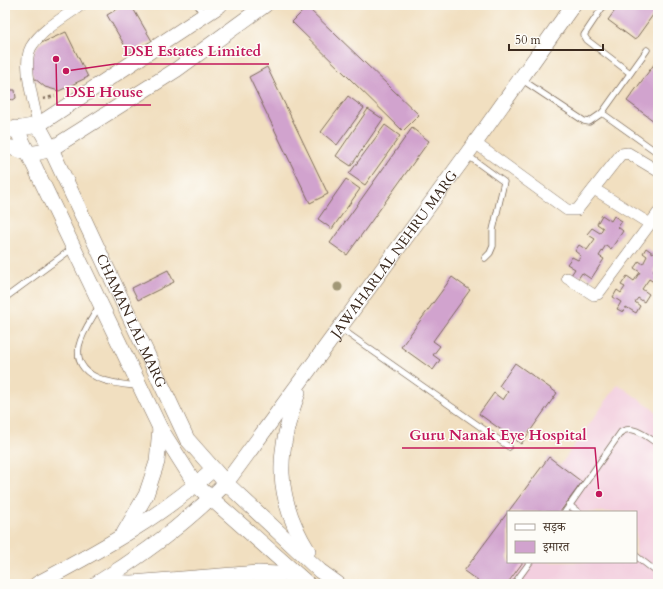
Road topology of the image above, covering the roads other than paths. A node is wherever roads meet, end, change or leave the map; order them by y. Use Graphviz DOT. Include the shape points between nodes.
graph roads {
  1 [pos="81,5"];
  2 [pos="220,5"];
  3 [pos="265,5"];
  4 [pos="572,5"];
  5 [pos="604,5"];
  6 [pos="201,11"];
  7 [pos="647,50"];
  8 [pos="630,73"];
  9 [pos="519,78"];
  10 [pos="602,113"];
  11 [pos="38,125"];
  12 [pos="10,130"];
  13 [pos="5,147"];
  14 [pos="471,148"];
  15 [pos="51,149"];
  16 [pos="28,153"];
  17 [pos="658,153"];
  18 [pos="658,171"];
  19 [pos="594,189"];
  20 [pos="658,213"];
  21 [pos="650,224"];
  22 [pos="73,248"];
  23 [pos="485,258"];
  24 [pos="567,278"];
  25 [pos="5,298"];
  26 [pos="100,304"];
  27 [pos="340,328"];
  28 [pos="304,377"];
  29 [pos="140,386"];
  30 [pos="160,428"];
  31 [pos="658,444"];
  32 [pos="509,447"];
  33 [pos="213,469"];
  34 [pos="226,483"];
  35 [pos="196,485"];
  36 [pos="210,499"];
  37 [pos="569,505"];
  38 [pos="566,511"];
  39 [pos="577,511"];
  40 [pos="122,537"];
  41 [pos="637,557"];
  42 [pos="529,563"];
  43 [pos="320,571"];
  44 [pos="658,573"];
  45 [pos="230,580"];
  46 [pos="302,580"];
  47 [pos="98,583"];
  48 [pos="37,584"];
  49 [pos="338,584"];
  50 [pos="514,584"];
  1 -- 11 [label="street" via="42,35 31,46 28,54 27,62"];
  2 -- 6 [label="main road"];
  3 -- 15 [label="main road" via="176,70"];
  4 -- 9 [label="main road, JAWAHARLAL NEHRU MARG"];
  5 -- 8 [label="lane" via="584,35"];
  6 -- 11 [label="main road"];
  7 -- 8 [label="lane"];
  8 -- 10 [label="lane"];
  9 -- 10 [label="lane" via="584,121 594,120"];
  9 -- 14 [label="main road, JAWAHARLAL NEHRU MARG"];
  10 -- 17 [label="lane"];
  11 -- 12 [label="main road"];
  11 -- 15 [label="main road, CHAMAN LAL MARG"];
  12 -- 16 [label="main road"];
  13 -- 16 [label="main road" via="14,147"];
  14 -- 19 [label="street" via="567,210 577,210"];
  14 -- 23 [label="lane" via="504,182 494,224 493,246"];
  14 -- 27 [label="main road, JAWAHARLAL NEHRU MARG"];
  15 -- 16 [label="main road"];
  15 -- 33 [label="main road, CHAMAN LAL MARG" via="187,439"];
  16 -- 22 [label="main road, CHAMAN LAL MARG"];
  18 -- 19 [label="street" via="624,153"];
  19 -- 21 [label="street"];
  20 -- 21 [label="street"];
  21 -- 24 [label="street" via="598,294 594,295"];
  22 -- 25 [label="lane"];
  22 -- 26 [label="main road, CHAMAN LAL MARG"];
  26 -- 29 [label="main road, CHAMAN LAL MARG"];
  26 -- 29 [label="lane" via="79,345 78,356 82,365 90,375 102,380"];
  27 -- 28 [label="main road, JAWAHARLAL NEHRU MARG"];
  27 -- 32 [label="lane"];
  28 -- 34 [label="main road, JAWAHARLAL NEHRU MARG"];
  28 -- 43 [label="main road" via="289,418 281,459 284,497 295,531"];
  29 -- 30 [label="main road, CHAMAN LAL MARG"];
  30 -- 35 [label="main road"];
  30 -- 40 [label="main road" via="156,462 146,495"];
  31 -- 37 [label="lane" via="632,429 621,432"];
  33 -- 34 [label="main road, CHAMAN LAL MARG"];
  33 -- 35 [label="main road"];
  34 -- 36 [label="main road, JAWAHARLAL NEHRU MARG"];
  34 -- 43 [label="main road, CHAMAN LAL MARG"];
  35 -- 36 [label="main road"];
  35 -- 40 [label="main road"];
  36 -- 46 [label="main road"];
  36 -- 47 [label="main road, JAWAHARLAL NEHRU MARG" via="146,550"];
  37 -- 38 [label="lane"];
  37 -- 39 [label="lane"];
  40 -- 48 [label="main road"];
  41 -- 44 [label="lane"];
  42 -- 50 [label="lane"];
  43 -- 49 [label="main road"];
  45 -- 46 [label="main road" via="258,573"];
  45 -- 47 [label="main road"];
}
